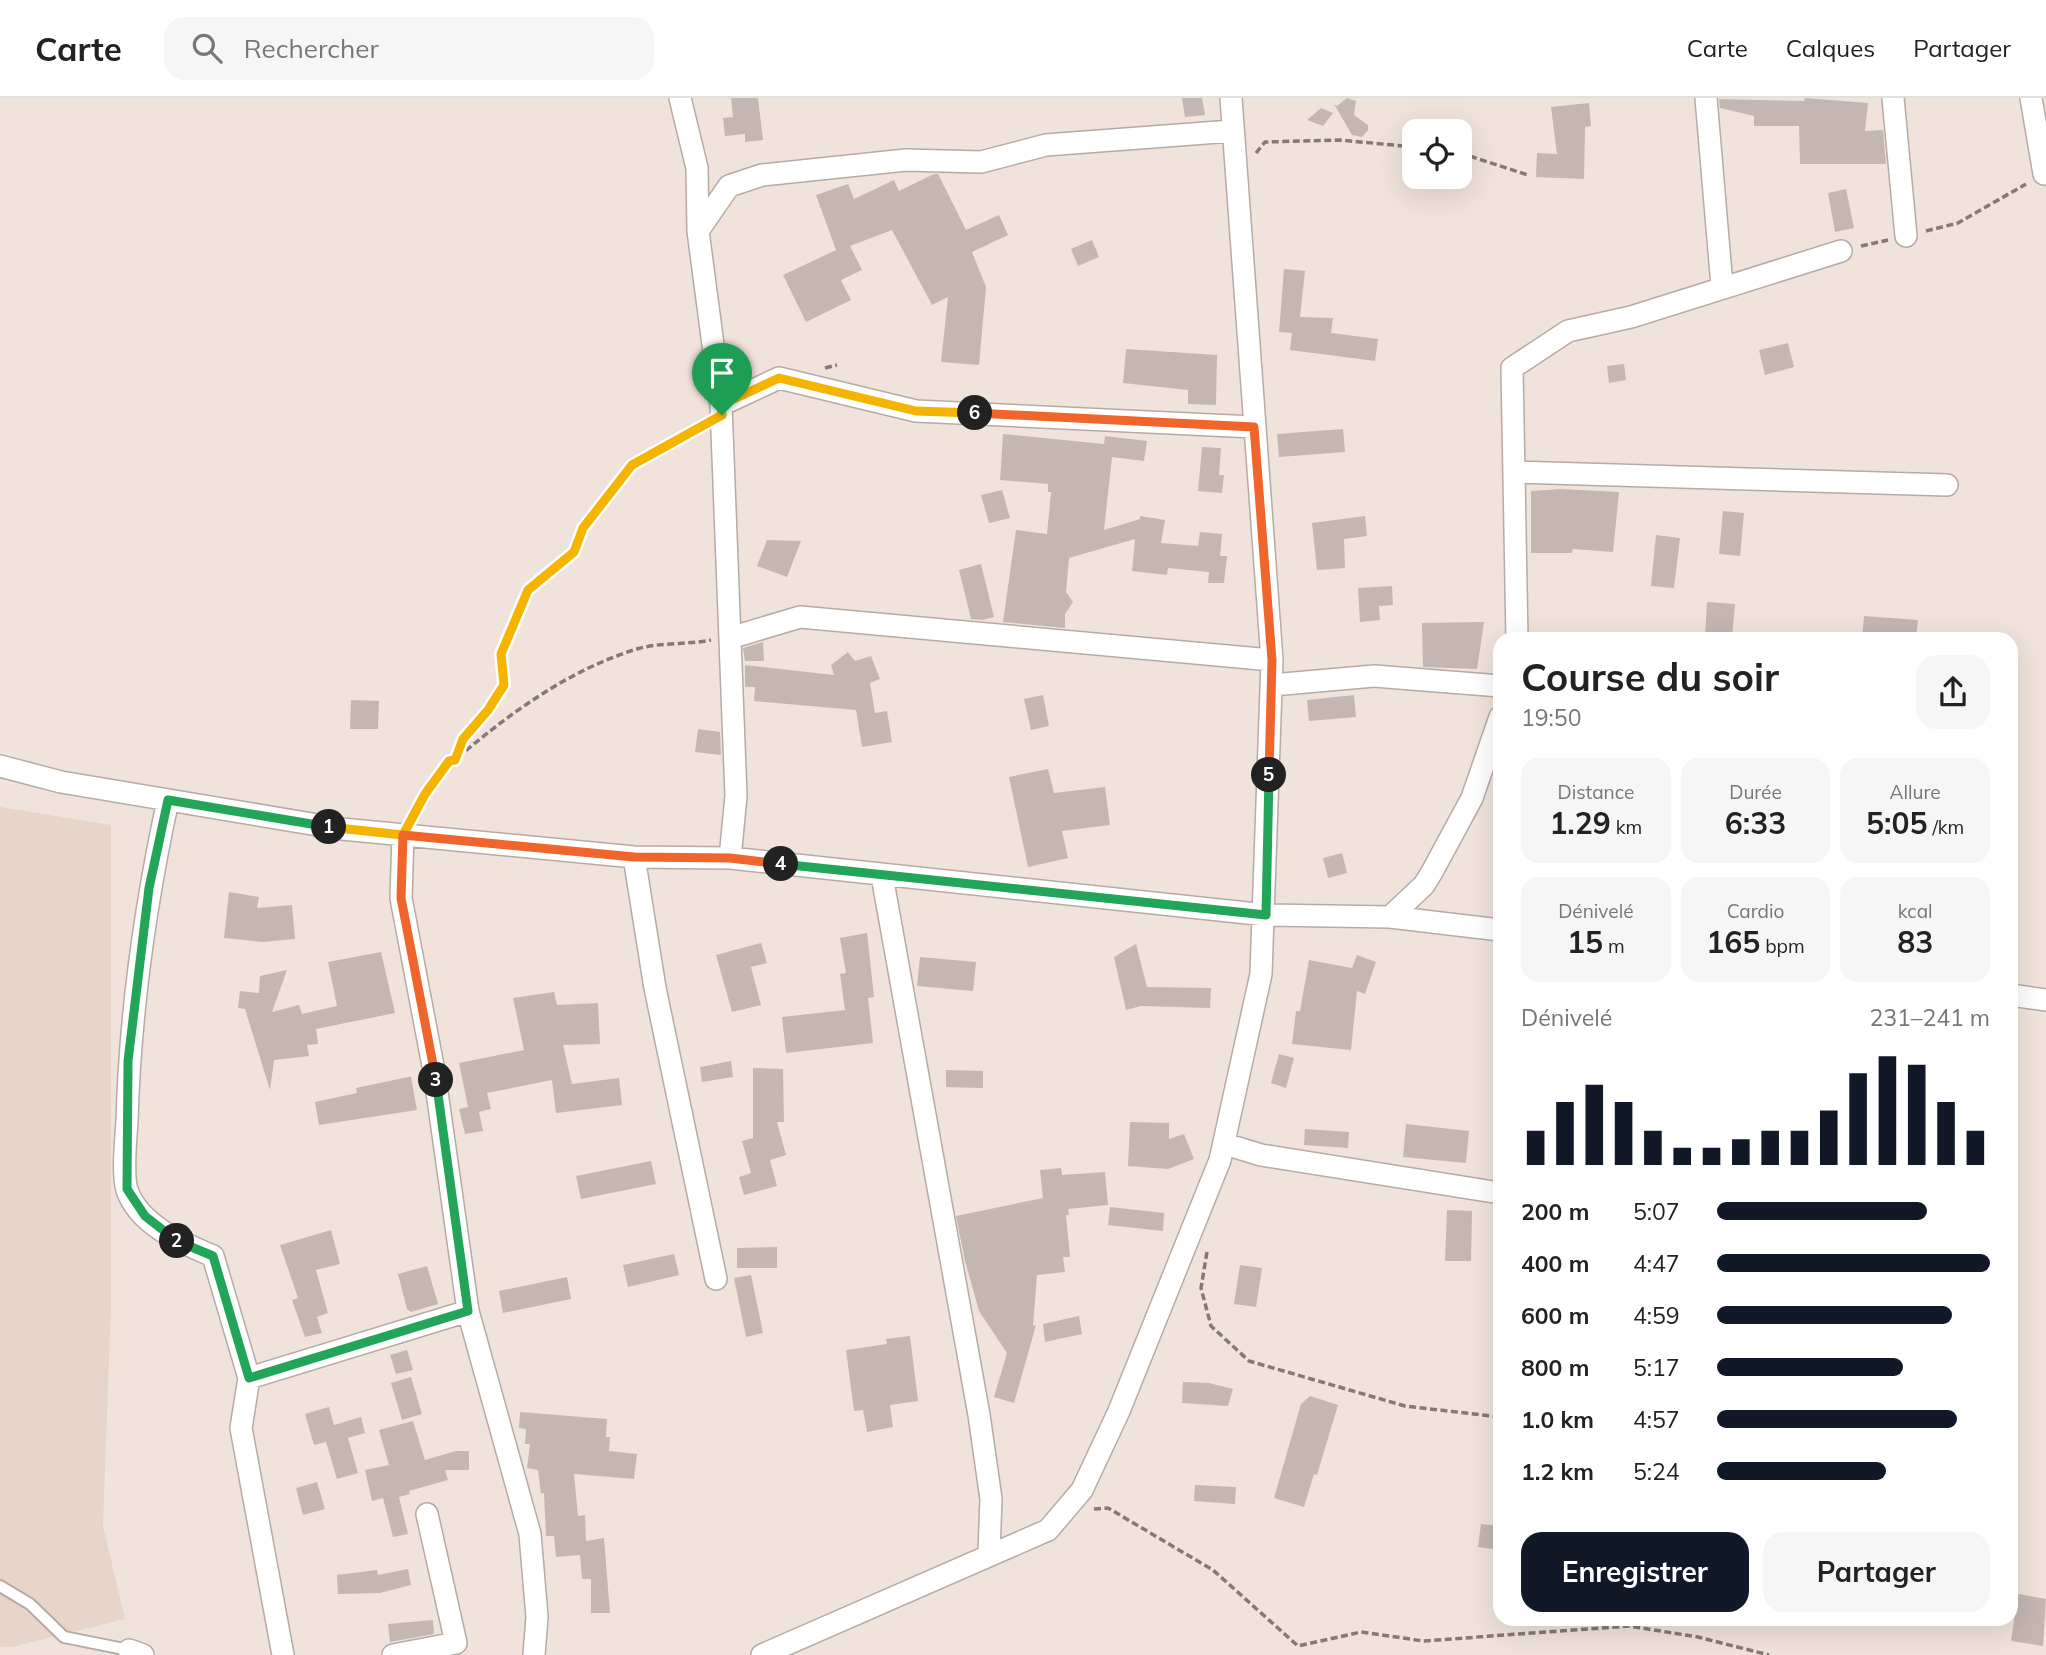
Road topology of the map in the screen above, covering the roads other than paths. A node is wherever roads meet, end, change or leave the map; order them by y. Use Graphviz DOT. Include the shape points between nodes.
graph roads {
  1 [pos="681,98"];
  2 [pos="1230,98"];
  3 [pos="1706,98"];
  4 [pos="1893,98"];
  5 [pos="2031,98"];
  6 [pos="1232,131"];
  7 [pos="2044,174"];
  8 [pos="698,231"];
  9 [pos="1906,236"];
  10 [pos="1841,251"];
  11 [pos="1722,286"];
  12 [pos="722,410"];
  13 [pos="1254,427"];
  14 [pos="1515,472"];
  15 [pos="1947,485"];
  16 [pos="1517,632"];
  17 [pos="730,638"];
  18 [pos="1272,660"];
  19 [pos="1272,685"];
  20 [pos="1493,685"];
  21 [pos="1493,737"];
  22 [pos="0,766"];
  23 [pos="168,800"];
  24 [pos="403,835"];
  25 [pos="634,857"];
  26 [pos="730,858"];
  27 [pos="882,876"];
  28 [pos="1266,915"];
  29 [pos="1390,917"];
  30 [pos="1493,929"];
  31 [pos="2018,996"];
  32 [pos="2046,1000"];
  33 [pos="1225,1144"];
  34 [pos="1493,1193"];
  35 [pos="716,1279"];
  36 [pos="468,1311"];
  37 [pos="249,1378"];
  38 [pos="427,1514"];
  39 [pos="989,1553"];
  40 [pos="0,1586"];
  41 [pos="136,1653"];
  42 [pos="284,1655"];
  43 [pos="393,1655"];
  44 [pos="534,1655"];
  45 [pos="762,1655"];
  1 -- 8 [label="street" via="697,168"];
  2 -- 6 [label="street"];
  3 -- 11 [label="street"];
  4 -- 9 [label="street"];
  5 -- 7 [label="street"];
  6 -- 8 [label="street" via="1046,145 981,162 906,160 762,175 729,186"];
  6 -- 13 [label="street"];
  8 -- 12 [label="street"];
  10 -- 11 [label="street"];
  11 -- 14 [label="street" via="1632,317 1568,331 1512,368"];
  12 -- 13 [label="street" via="779,378 916,411"];
  12 -- 17 [label="street"];
  13 -- 18 [label="street"];
  14 -- 15 [label="street"];
  14 -- 16 [label="street"];
  17 -- 18 [label="street" via="800,617"];
  17 -- 26 [label="street" via="736,796"];
  18 -- 19 [label="street"];
  19 -- 20 [label="street" via="1374,676"];
  19 -- 28 [label="street"];
  21 -- 29 [label="street" via="1472,798 1432,872"];
  22 -- 23 [label="street" via="61,782"];
  23 -- 24 [label="street"];
  23 -- 37 [label="street" via="149,888 128,1061 127,1189 145,1216 176,1241 213,1256"];
  24 -- 25 [label="street"];
  24 -- 36 [label="street" via="401,898 434,1071"];
  25 -- 26 [label="street"];
  25 -- 35 [label="street" via="655,988"];
  26 -- 27 [label="street"];
  27 -- 28 [label="street"];
  27 -- 39 [label="street" via="979,1415 991,1499"];
  28 -- 29 [label="street"];
  28 -- 33 [label="street" via="1261,974"];
  29 -- 30 [label="street"];
  31 -- 32 [label="street"];
  33 -- 34 [label="street" via="1261,1155"];
  33 -- 39 [label="street" via="1119,1411 1082,1490 1048,1530"];
  36 -- 37 [label="street"];
  36 -- 44 [label="street" via="530,1534 537,1616"];
  37 -- 42 [label="street" via="241,1428"];
  38 -- 43 [label="street" via="456,1643"];
  39 -- 45 [label="street"];
  40 -- 41 [label="lane" via="30,1604 64,1637"];
}
